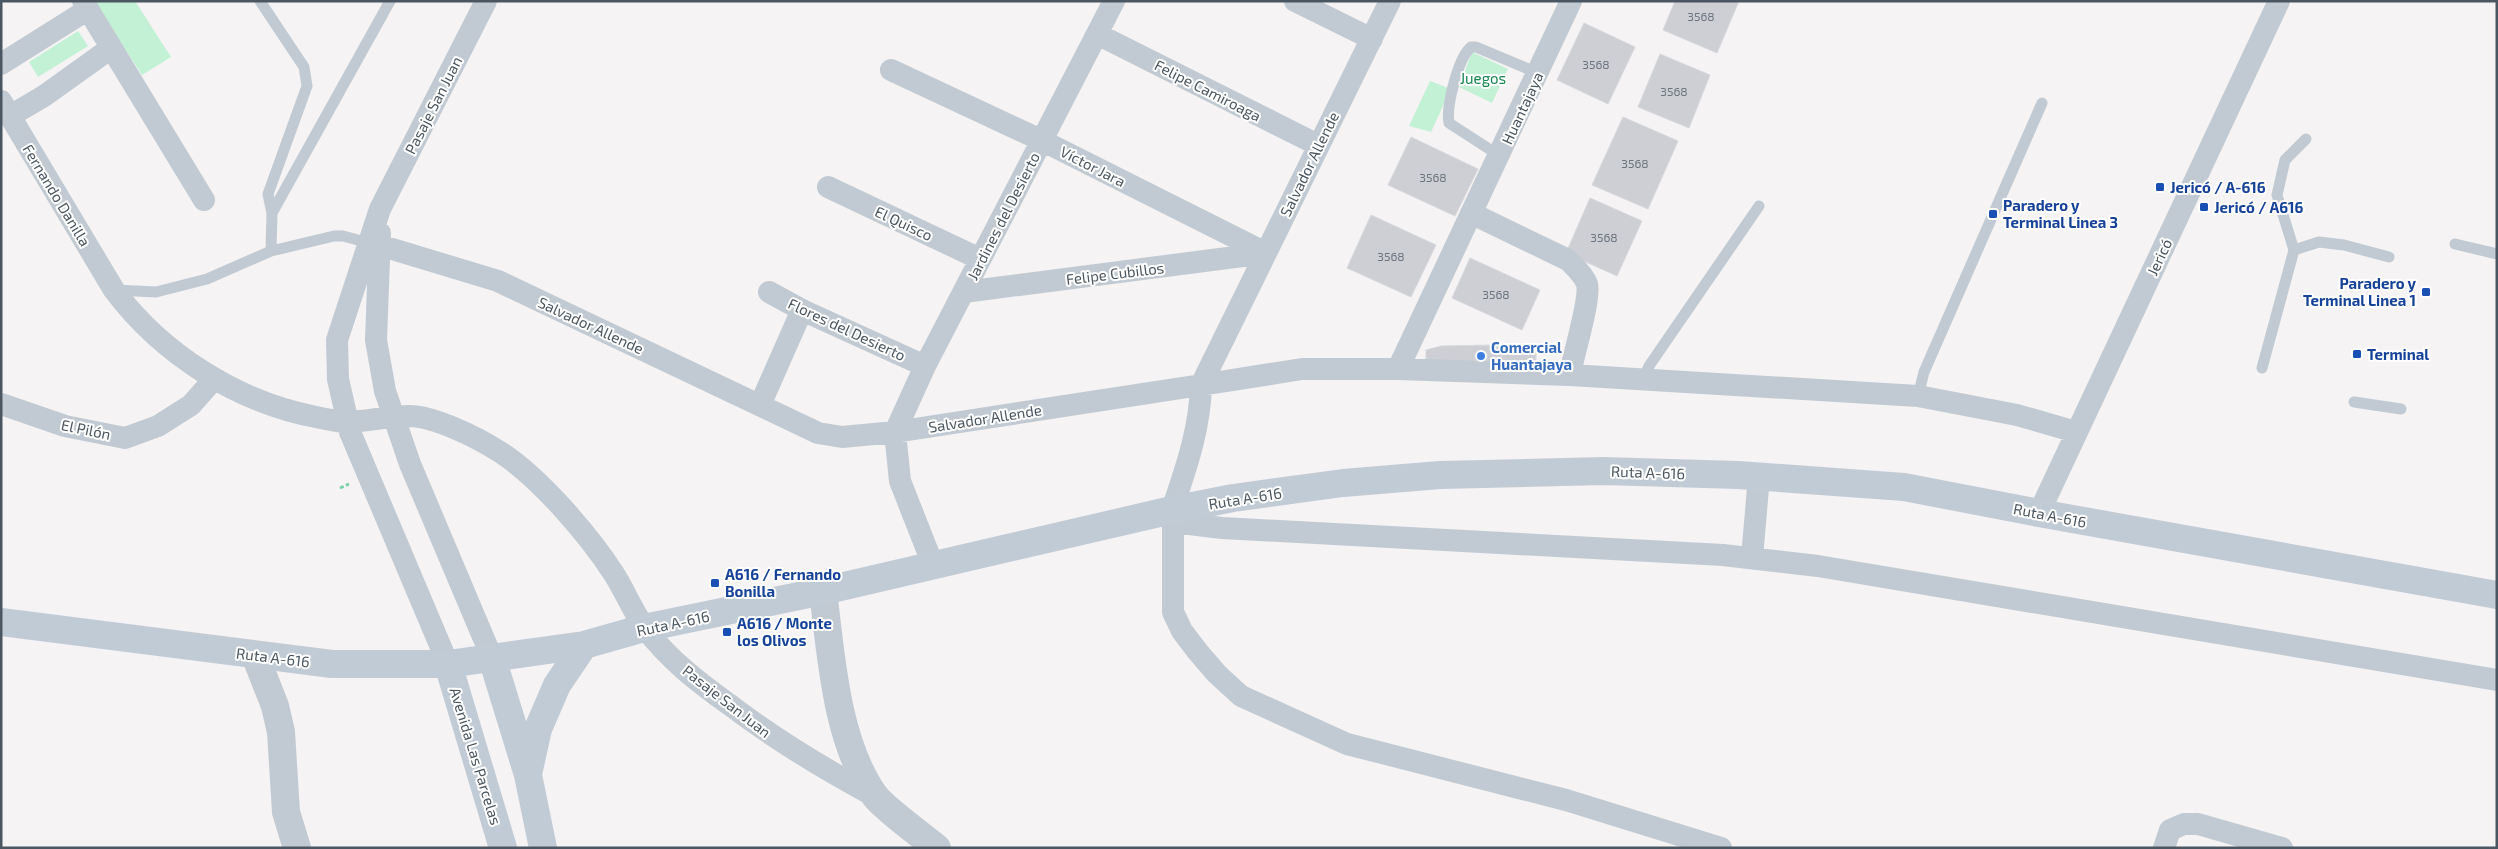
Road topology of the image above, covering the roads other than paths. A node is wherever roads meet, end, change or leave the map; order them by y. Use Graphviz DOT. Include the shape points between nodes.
graph roads {
  1 [pos="260,1"];
  2 [pos="390,1"];
  3 [pos="486,1"];
  4 [pos="1114,1"];
  5 [pos="1295,1"];
  6 [pos="1390,1"];
  7 [pos="1571,1"];
  8 [pos="2279,1"];
  9 [pos="85,6"];
  10 [pos="1097,34"];
  11 [pos="1372,39"];
  12 [pos="112,48"];
  13 [pos="1,64"];
  14 [pos="891,70"];
  15 [pos="1538,73"];
  16 [pos="2042,103"];
  17 [pos="6,108"];
  18 [pos="2306,139"];
  19 [pos="1041,140"];
  20 [pos="1318,145"];
  21 [pos="1500,156"];
  22 [pos="828,187"];
  23 [pos="204,200"];
  24 [pos="1759,206"];
  25 [pos="272,213"];
  26 [pos="1472,214"];
  27 [pos="374,244"];
  28 [pos="2455,244"];
  29 [pos="2294,250"];
  30 [pos="271,251"];
  31 [pos="1266,253"];
  32 [pos="2497,254"];
  33 [pos="2388,257"];
  34 [pos="980,259"];
  35 [pos="114,290"];
  36 [pos="769,292"];
  37 [pos="964,292"];
  38 [pos="802,310"];
  39 [pos="925,366"];
  40 [pos="2262,368"];
  41 [pos="1398,369"];
  42 [pos="1570,375"];
  43 [pos="214,379"];
  44 [pos="1643,380"];
  45 [pos="1201,385"];
  46 [pos="1918,396"];
  47 [pos="2354,402"];
  48 [pos="1,404"];
  49 [pos="760,405"];
  50 [pos="2401,409"];
  51 [pos="393,417"];
  52 [pos="347,422"];
  53 [pos="896,432"];
  54 [pos="2076,432"];
  55 [pos="1759,476"];
  56 [pos="2040,514"];
  57 [pos="1172,516"];
  58 [pos="1752,558"];
  59 [pos="933,565"];
  60 [pos="823,591"];
  61 [pos="2497,595"];
  62 [pos="1,622"];
  63 [pos="644,628"];
  64 [pos="584,645"];
  65 [pos="255,655"];
  66 [pos="492,658"];
  67 [pos="448,664"];
  68 [pos="2497,680"];
  69 [pos="528,775"];
  70 [pos="876,797"];
  71 [pos="297,848"];
  72 [pos="503,848"];
  73 [pos="543,848"];
  74 [pos="937,848"];
  75 [pos="1721,848"];
  76 [pos="2164,848"];
  77 [pos="2282,848"];
  1 -- 25 [label="lane" via="304,67 307,86 268,194"];
  2 -- 25 [label="lane"];
  3 -- 27 [label="street, Pasaje San Juan" via="380,209"];
  4 -- 10 [label="street, Jardines del Desierto"];
  5 -- 11 [label="street"];
  6 -- 11 [label="street, Salvador Allende"];
  7 -- 15 [label="street, Huantajaya"];
  8 -- 54 [label="street, Jericó"];
  9 -- 12 [label="street"];
  9 -- 13 [label="street"];
  10 -- 19 [label="street, Jardines del Desierto"];
  10 -- 20 [label="street, Felipe Camiroaga"];
  11 -- 20 [label="street, Salvador Allende"];
  12 -- 17 [label="street" via="44,96"];
  12 -- 23 [label="street"];
  14 -- 19 [label="street, Víctor Jara"];
  15 -- 21 [label="street, Huantajaya"];
  15 -- 21 [label="lane" via="1476,47 1468,50 1461,64 1450,103 1450,123"];
  16 -- 46 [label="lane" via="1924,372"];
  17 -- 35 [label="street, Fernando Danilla"];
  18 -- 29 [label="lane" via="2285,160 2277,195"];
  19 -- 31 [label="street, Víctor Jara"];
  19 -- 34 [label="street, Jardines del Desierto"];
  20 -- 31 [label="street, Salvador Allende"];
  21 -- 26 [label="street, Huantajaya"];
  22 -- 34 [label="street, El Quisco"];
  24 -- 44 [label="lane"];
  25 -- 30 [label="lane"];
  26 -- 41 [label="street, Huantajaya"];
  26 -- 42 [label="street" via="1568,260 1587,283 1587,297"];
  27 -- 30 [label="lane" via="334,236"];
  27 -- 49 [label="street, Salvador Allende" via="498,281"];
  27 -- 51 [label="street, Pasaje San Juan" via="376,340"];
  27 -- 52 [label="street, Pasaje San Juan" via="338,334 338,379"];
  28 -- 32 [label="lane"];
  29 -- 33 [label="lane" via="2319,242 2344,244"];
  29 -- 40 [label="lane"];
  30 -- 35 [label="lane" via="190,284 156,292"];
  31 -- 37 [label="street, Felipe Cubillos"];
  31 -- 45 [label="street, Salvador Allende"];
  34 -- 37 [label="street, Jardines del Desierto"];
  35 -- 43 [label="street, Pasaje San Juan" via="128,309 162,341"];
  36 -- 38 [label="street, Flores del Desierto"];
  37 -- 39 [label="street, Jardines del Desierto"];
  38 -- 39 [label="street, Flores del Desierto"];
  38 -- 49 [label="street"];
  39 -- 53 [label="street, Jardines del Desierto"];
  41 -- 42 [label="street"];
  41 -- 45 [label="street" via="1302,369"];
  42 -- 44 [label="street"];
  43 -- 48 [label="street, El Pilón" via="191,405 158,426 125,438 65,426"];
  43 -- 52 [label="street, Pasaje San Juan" via="284,411"];
  44 -- 46 [label="street"];
  45 -- 53 [label="street, Salvador Allende"];
  45 -- 57 [label="street" via="1196,439"];
  46 -- 54 [label="street" via="2017,415"];
  47 -- 50 [label="lane"];
  49 -- 53 [label="street, Salvador Allende" via="830,436"];
  51 -- 52 [label="street, Pasaje San Juan"];
  51 -- 63 [label="street, Pasaje San Juan" via="409,415 430,419 499,452 526,474 571,519 613,573"];
  51 -- 66 [label="street, Pasaje San Juan"];
  52 -- 67 [label="street, Pasaje San Juan"];
  53 -- 59 [label="street" via="900,481"];
  54 -- 56 [label="street, Jericó"];
  55 -- 56 [label="main road, Ruta A-616" via="1904,486"];
  55 -- 57 [label="main road, Ruta A-616" via="1603,471 1440,474 1233,498"];
  55 -- 58 [label="street"];
  56 -- 61 [label="main road, Ruta A-616"];
  57 -- 58 [label="street" via="1231,528"];
  57 -- 59 [label="main road, Ruta A-616"];
  57 -- 75 [label="street" via="1173,612 1198,652 1241,696 1347,744 1566,800"];
  58 -- 68 [label="street" via="1818,566"];
  59 -- 60 [label="main road, Ruta A-616"];
  60 -- 63 [label="main road, Ruta A-616"];
  60 -- 70 [label="street" via="834,687 851,750"];
  62 -- 65 [label="main road, Ruta A-616"];
  63 -- 64 [label="main road, Ruta A-616"];
  63 -- 70 [label="street, Pasaje San Juan" via="690,676 772,737"];
  64 -- 66 [label="main road, Ruta A-616"];
  64 -- 69 [label="main road" via="558,685 542,720"];
  65 -- 67 [label="main road, Ruta A-616" via="332,664"];
  65 -- 71 [label="street" via="275,706 281,732 286,812"];
  66 -- 67 [label="main road, Ruta A-616"];
  66 -- 69 [label="main road"];
  67 -- 72 [label="main road, Avenida Las Parcelas"];
  69 -- 73 [label="main road"];
  70 -- 74 [label="street"];
  76 -- 77 [label="street" via="2170,830 2184,824 2198,824"];
}
